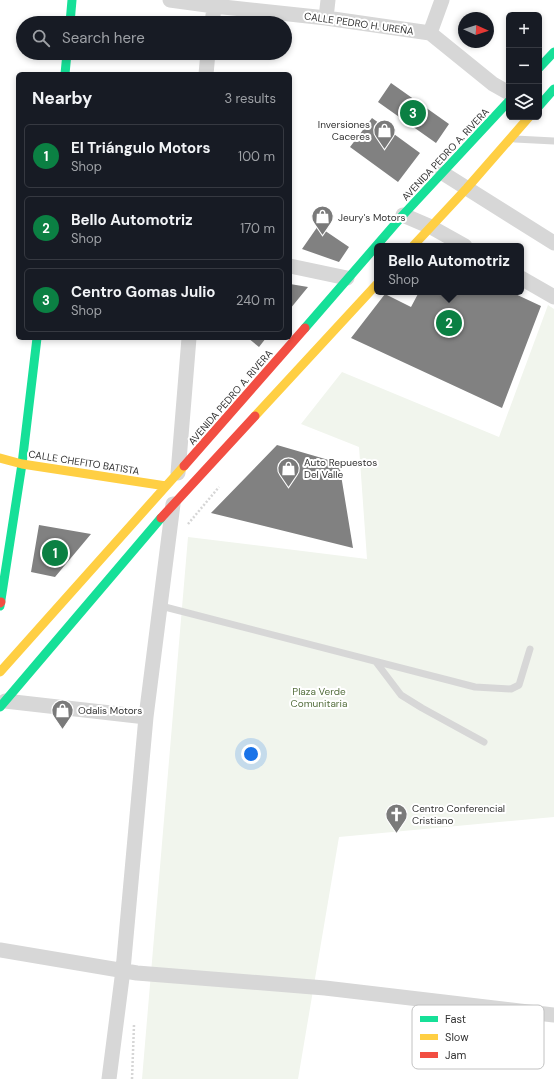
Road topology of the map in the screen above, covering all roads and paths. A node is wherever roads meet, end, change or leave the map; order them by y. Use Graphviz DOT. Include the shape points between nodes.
graph roads {
  1 [pos="72,0"];
  2 [pos="170,0"];
  3 [pos="328,0"];
  4 [pos="442,0"];
  5 [pos="214,3"];
  6 [pos="71,16"];
  7 [pos="213,16"];
  8 [pos="326,18"];
  9 [pos="430,33"];
  10 [pos="554,52"];
  11 [pos="66,60"];
  12 [pos="207,60"];
  13 [pos="542,65"];
  14 [pos="65,72"];
  15 [pos="206,72"];
  16 [pos="554,89"];
  17 [pos="506,91"];
  18 [pos="542,103"];
  19 [pos="506,104"];
  20 [pos="526,120"];
  21 [pos="510,138"];
  22 [pos="554,141"];
  23 [pos="441,172"];
  24 [pos="467,188"];
  25 [pos="403,214"];
  26 [pos="431,227"];
  27 [pos="378,243"];
  28 [pos="416,243"];
  29 [pos="460,243"];
  30 [pos="554,243"];
  31 [pos="374,247"];
  32 [pos="292,266"];
  33 [pos="347,278"];
  34 [pos="524,280"];
  35 [pos="374,287"];
  36 [pos="554,297"];
  37 [pos="37,340"];
  38 [pos="189,340"];
  39 [pos="0,458"];
  40 [pos="22,464"];
  41 [pos="178,473"];
  42 [pos="222,483"];
  43 [pos="166,486"];
  44 [pos="173,504"];
  45 [pos="186,526"];
  46 [pos="0,599"];
  47 [pos="161,606"];
  48 [pos="530,649"];
  49 [pos="376,662"];
  50 [pos="0,672"];
  51 [pos="3,704"];
  52 [pos="146,717"];
  53 [pos="484,742"];
  54 [pos="0,950"];
  55 [pos="122,970"];
  56 [pos="469,1005"];
  57 [pos="544,1014"];
  58 [pos="554,1015"];
  59 [pos="135,1018"];
  60 [pos="109,1079"];
  61 [pos="132,1079"];
  1 -- 6 [label="main road"];
  2 -- 5 [label="street, CALLE PEDRO H. UREÑA"];
  3 -- 8 [label="street"];
  4 -- 9 [label="street"];
  5 -- 7 [label="street"];
  5 -- 8 [label="street, CALLE PEDRO H. UREÑA"];
  8 -- 9 [label="street, CALLE PEDRO H. UREÑA"];
  9 -- 17 [label="street" via="493,84"];
  10 -- 13 [label="main road"];
  11 -- 14 [label="main road"];
  12 -- 15 [label="street"];
  16 -- 18 [label="main road"];
  19 -- 23 [label="main road, AVENIDA PEDRO A. RIVERA"];
  20 -- 21 [label="main road"];
  21 -- 22 [label="lane"];
  21 -- 24 [label="main road"];
  23 -- 24 [label="street"];
  23 -- 25 [label="main road, AVENIDA PEDRO A. RIVERA"];
  24 -- 26 [label="main road"];
  24 -- 30 [label="street"];
  25 -- 26 [label="street"];
  25 -- 27 [label="main road, AVENIDA PEDRO A. RIVERA"];
  26 -- 28 [label="main road"];
  26 -- 29 [label="street"];
  31 -- 33 [label="main road, AVENIDA PEDRO A. RIVERA"];
  32 -- 33 [label="street"];
  33 -- 41 [label="main road, AVENIDA PEDRO A. RIVERA"];
  34 -- 36 [label="street"];
  35 -- 44 [label="main road"];
  37 -- 40 [label="main road"];
  38 -- 41 [label="street"];
  39 -- 40 [label="main road, CALLE CHEFITO BATISTA"];
  40 -- 43 [label="main road, CALLE CHEFITO BATISTA"];
  40 -- 46 [label="main road"];
  41 -- 43 [label="main road, AVENIDA PEDRO A. RIVERA"];
  42 -- 45 [label="path"];
  43 -- 50 [label="main road, AVENIDA PEDRO A. RIVERA"];
  44 -- 47 [label="street"];
  44 -- 51 [label="main road"];
  47 -- 49 [label="lane"];
  47 -- 52 [label="street"];
  48 -- 49 [label="lane" via="519,685 511,689 475,687"];
  49 -- 53 [label="lane" via="401,694"];
  51 -- 52 [label="street"];
  52 -- 55 [label="street"];
  54 -- 55 [label="street"];
  55 -- 56 [label="street" via="325,988"];
  55 -- 60 [label="street"];
  57 -- 58 [label="street"];
  59 -- 61 [label="path"];
}
